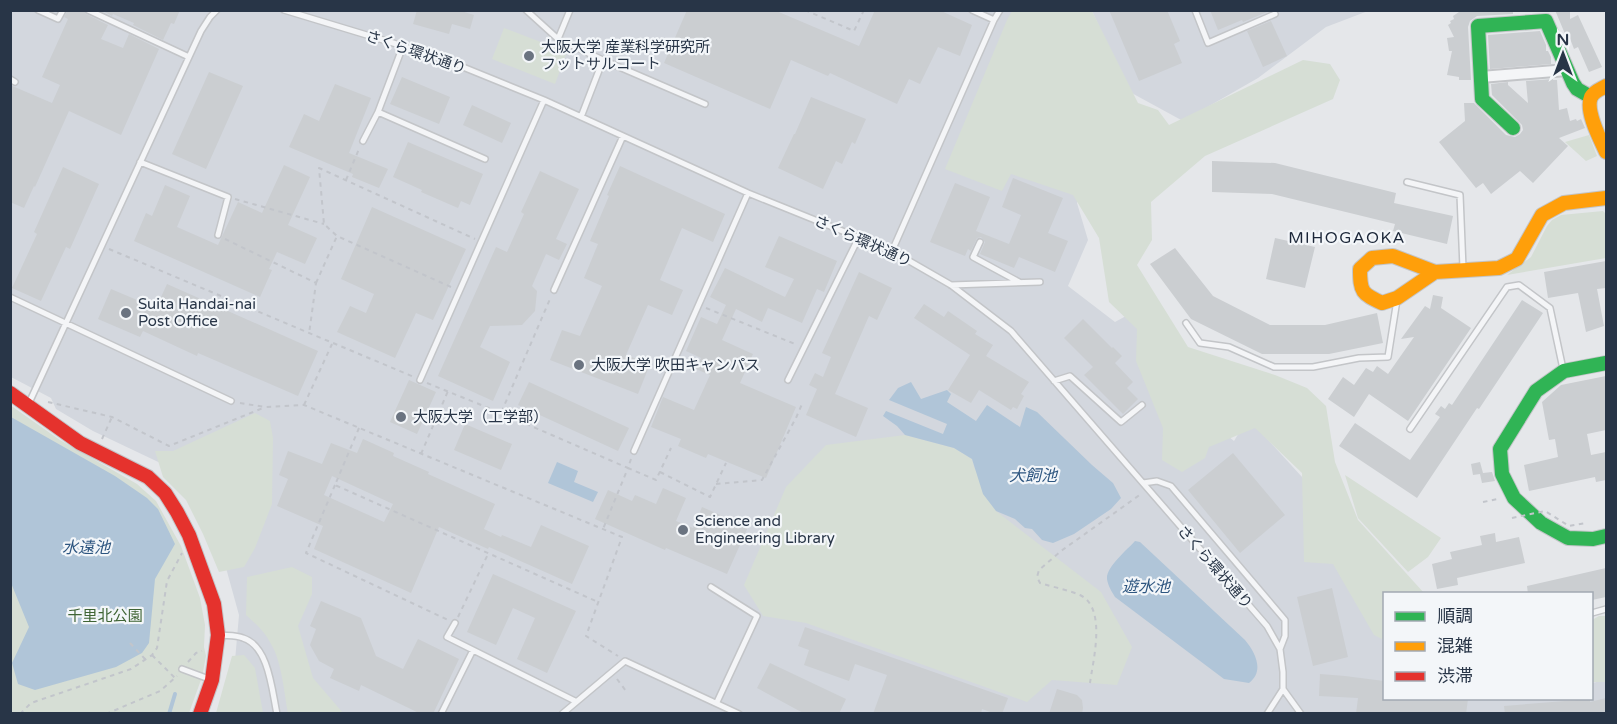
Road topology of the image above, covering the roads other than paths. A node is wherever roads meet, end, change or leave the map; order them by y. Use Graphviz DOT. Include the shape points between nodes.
graph roads {
  1 [pos="38,10"];
  2 [pos="63,10"];
  3 [pos="88,10"];
  4 [pos="217,10"];
  5 [pos="284,10"];
  6 [pos="526,10"];
  7 [pos="570,10"];
  8 [pos="972,10"];
  9 [pos="1000,10"];
  10 [pos="1195,10"];
  11 [pos="1275,14"];
  12 [pos="994,20"];
  13 [pos="558,39"];
  14 [pos="403,46"];
  15 [pos="189,57"];
  16 [pos="603,60"];
  17 [pos="1568,70"];
  18 [pos="1481,77"];
  19 [pos="1606,86"];
  20 [pos="1591,97"];
  21 [pos="544,100"];
  22 [pos="705,104"];
  23 [pos="378,112"];
  24 [pos="581,117"];
  25 [pos="1513,129"];
  26 [pos="623,135"];
  27 [pos="363,141"];
  28 [pos="1606,152"];
  29 [pos="485,159"];
  30 [pos="140,162"];
  31 [pos="1407,182"];
  32 [pos="748,193"];
  33 [pos="1606,198"];
  34 [pos="218,235"];
  35 [pos="859,237"];
  36 [pos="980,242"];
  37 [pos="892,251"];
  38 [pos="1463,270"];
  39 [pos="1435,272"];
  40 [pos="1020,282"];
  41 [pos="1040,282"];
  42 [pos="951,285"];
  43 [pos="554,290"];
  44 [pos="10,297"];
  45 [pos="1397,298"];
  46 [pos="1186,323"];
  47 [pos="65,324"];
  48 [pos="1606,363"];
  49 [pos="1564,371"];
  50 [pos="420,380"];
  51 [pos="788,380"];
  52 [pos="1054,381"];
  53 [pos="10,393"];
  54 [pos="231,401"];
  55 [pos="28,404"];
  56 [pos="1142,405"];
  57 [pos="1410,429"];
  58 [pos="634,451"];
  59 [pos="1143,483"];
  60 [pos="1606,536"];
  61 [pos="711,587"];
  62 [pos="455,623"];
  63 [pos="218,635"];
  64 [pos="1280,649"];
  65 [pos="472,650"];
  66 [pos="182,669"];
  67 [pos="212,680"];
  68 [pos="1283,689"];
  69 [pos="575,701"];
  70 [pos="717,702"];
  71 [pos="200,714"];
  72 [pos="277,714"];
  73 [pos="441,714"];
  74 [pos="562,714"];
  75 [pos="739,714"];
  76 [pos="1267,714"];
  77 [pos="1301,714"];
  1 -- 2 [label="lane" via="58,19"];
  3 -- 15 [label="lane"];
  4 -- 15 [label="lane"];
  5 -- 14 [label="lane, さくら環状通り"];
  6 -- 13 [label="lane"];
  7 -- 13 [label="lane"];
  8 -- 12 [label="lane"];
  9 -- 12 [label="lane"];
  10 -- 11 [label="lane" via="1208,44"];
  12 -- 37 [label="lane"];
  13 -- 16 [label="lane"];
  14 -- 21 [label="lane, さくら環状通り"];
  14 -- 23 [label="lane"];
  15 -- 30 [label="lane"];
  16 -- 22 [label="lane"];
  16 -- 24 [label="lane"];
  17 -- 18 [label="street"];
  17 -- 18 [label="street" via="1546,21 1478,26"];
  17 -- 20 [label="street" via="1577,89"];
  18 -- 25 [label="street" via="1482,99"];
  19 -- 20 [label="street"];
  20 -- 28 [label="street" via="1592,116"];
  21 -- 24 [label="lane, さくら環状通り"];
  21 -- 50 [label="lane"];
  23 -- 27 [label="lane"];
  23 -- 29 [label="lane"];
  24 -- 26 [label="lane, さくら環状通り"];
  26 -- 32 [label="lane, さくら環状通り"];
  26 -- 43 [label="lane"];
  30 -- 34 [label="lane" via="228,197"];
  30 -- 47 [label="lane"];
  31 -- 38 [label="lane" via="1460,195"];
  32 -- 35 [label="lane, さくら環状通り"];
  32 -- 58 [label="lane"];
  33 -- 38 [label="street" via="1564,203 1542,215 1517,259 1499,268"];
  35 -- 37 [label="lane, さくら環状通り"];
  35 -- 51 [label="lane"];
  36 -- 40 [label="lane" via="973,257"];
  37 -- 42 [label="lane, さくら環状通り"];
  38 -- 39 [label="street"];
  39 -- 45 [label="street"];
  39 -- 45 [label="street" via="1393,256 1372,258 1360,269 1360,284 1366,296 1382,303"];
  40 -- 41 [label="lane"];
  40 -- 42 [label="lane"];
  42 -- 52 [label="lane, さくら環状通り" via="1011,331"];
  44 -- 47 [label="lane"];
  45 -- 46 [label="lane" via="1388,357 1313,367 1274,367 1228,347 1200,343"];
  47 -- 54 [label="lane"];
  47 -- 55 [label="lane"];
  48 -- 49 [label="street"];
  49 -- 57 [label="lane" via="1550,308 1520,285 1507,287"];
  49 -- 60 [label="street" via="1536,391 1500,449 1502,474 1514,498 1541,523 1568,538"];
  52 -- 56 [label="lane" via="1070,376 1121,422"];
  52 -- 59 [label="lane, さくら環状通り"];
  53 -- 55 [label="street"];
  55 -- 63 [label="street" via="80,442 148,477 165,493 192,545 214,604"];
  59 -- 64 [label="lane, さくら環状通り" via="1267,626"];
  59 -- 64 [label="lane" via="1171,486 1285,620 1286,636"];
  61 -- 70 [label="lane" via="757,616"];
  62 -- 65 [label="lane" via="447,637"];
  63 -- 67 [label="street"];
  63 -- 72 [label="lane" via="245,638 256,646 266,664"];
  64 -- 68 [label="lane, さくら環状通り"];
  65 -- 69 [label="lane"];
  65 -- 73 [label="lane"];
  66 -- 67 [label="lane"];
  67 -- 71 [label="street"];
  68 -- 76 [label="lane"];
  68 -- 77 [label="lane"];
  69 -- 70 [label="lane" via="625,661"];
  69 -- 74 [label="lane"];
  70 -- 75 [label="lane"];
}
